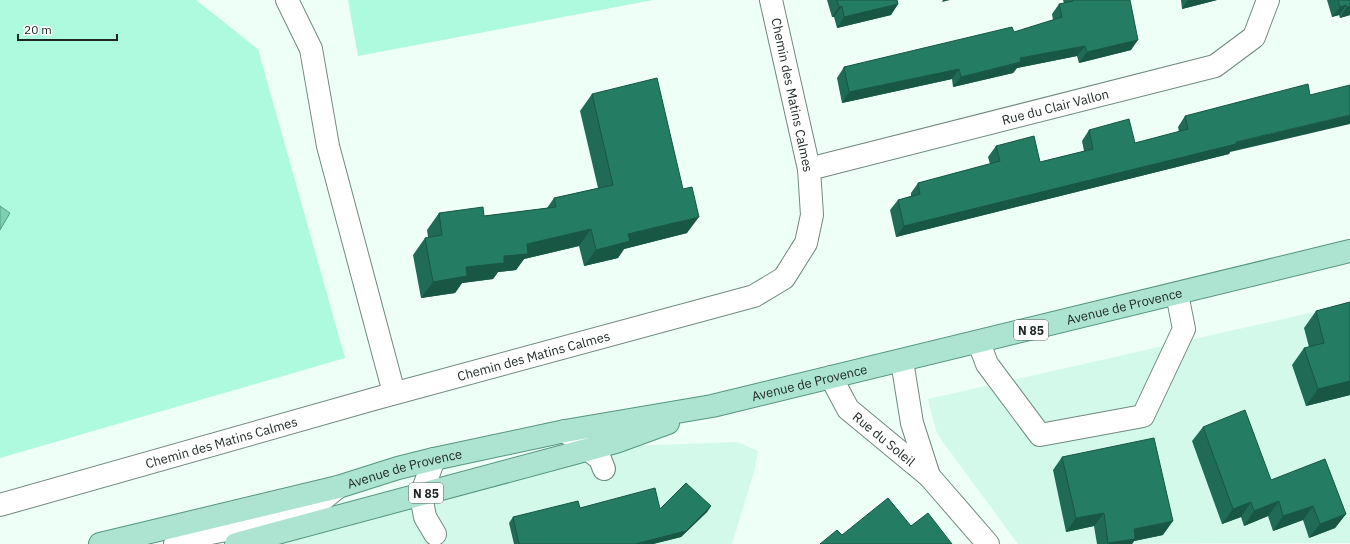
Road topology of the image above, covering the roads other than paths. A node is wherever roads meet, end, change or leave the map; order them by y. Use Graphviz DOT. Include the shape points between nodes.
graph roads {
  1 [pos="287,0"];
  2 [pos="771,0"];
  3 [pos="1268,0"];
  4 [pos="810,169"];
  5 [pos="1350,251"];
  6 [pos="1177,294"];
  7 [pos="979,343"];
  8 [pos="902,361"];
  9 [pos="831,377"];
  10 [pos="394,393"];
  11 [pos="712,406"];
  12 [pos="565,431"];
  13 [pos="589,449"];
  14 [pos="434,459"];
  15 [pos="604,469"];
  16 [pos="929,476"];
  17 [pos="338,487"];
  18 [pos="421,495"];
  19 [pos="0,505"];
  20 [pos="435,534"];
  21 [pos="100,544"];
  22 [pos="175,544"];
  23 [pos="236,544"];
  24 [pos="988,544"];
  1 -- 10 [label="street" via="311,49 328,146"];
  2 -- 4 [label="street, Chemin des Matins Calmes"];
  3 -- 4 [label="street, Rue du Clair Vallon" via="1254,37 1215,66"];
  4 -- 10 [label="street, Chemin des Matins Calmes" via="812,215 806,243 784,278 754,296"];
  5 -- 6 [label="main road, Avenue de Provence / N 85"];
  6 -- 7 [label="main road, Avenue de Provence / N 85"];
  6 -- 7 [label="street" via="1184,329 1143,416 1040,436 987,364"];
  7 -- 8 [label="main road, Avenue de Provence / N 85"];
  8 -- 9 [label="main road, Avenue de Provence / N 85"];
  8 -- 16 [label="street, Rue du Soleil" via="912,423"];
  9 -- 11 [label="main road, Avenue de Provence / N 85"];
  9 -- 16 [label="street, Rue du Soleil" via="848,409"];
  10 -- 19 [label="street, Chemin des Matins Calmes"];
  11 -- 12 [label="main road, Avenue de Provence / N 85"];
  11 -- 13 [label="main road, Avenue de Provence / N 85" via="616,442"];
  12 -- 13 [label="street"];
  12 -- 14 [label="main road, Avenue de Provence / N 85"];
  13 -- 15 [label="street" via="600,459"];
  13 -- 18 [label="main road, Avenue de Provence / N 85"];
  14 -- 17 [label="main road, Avenue de Provence / N 85"];
  14 -- 18 [label="street"];
  16 -- 24 [label="street, Rue du Soleil"];
  17 -- 21 [label="main road, Avenue de Provence / N 85"];
  17 -- 22 [label="street" via="311,509 180,539"];
  18 -- 20 [label="street" via="426,518"];
  18 -- 23 [label="main road, Avenue de Provence / N 85"];
}
